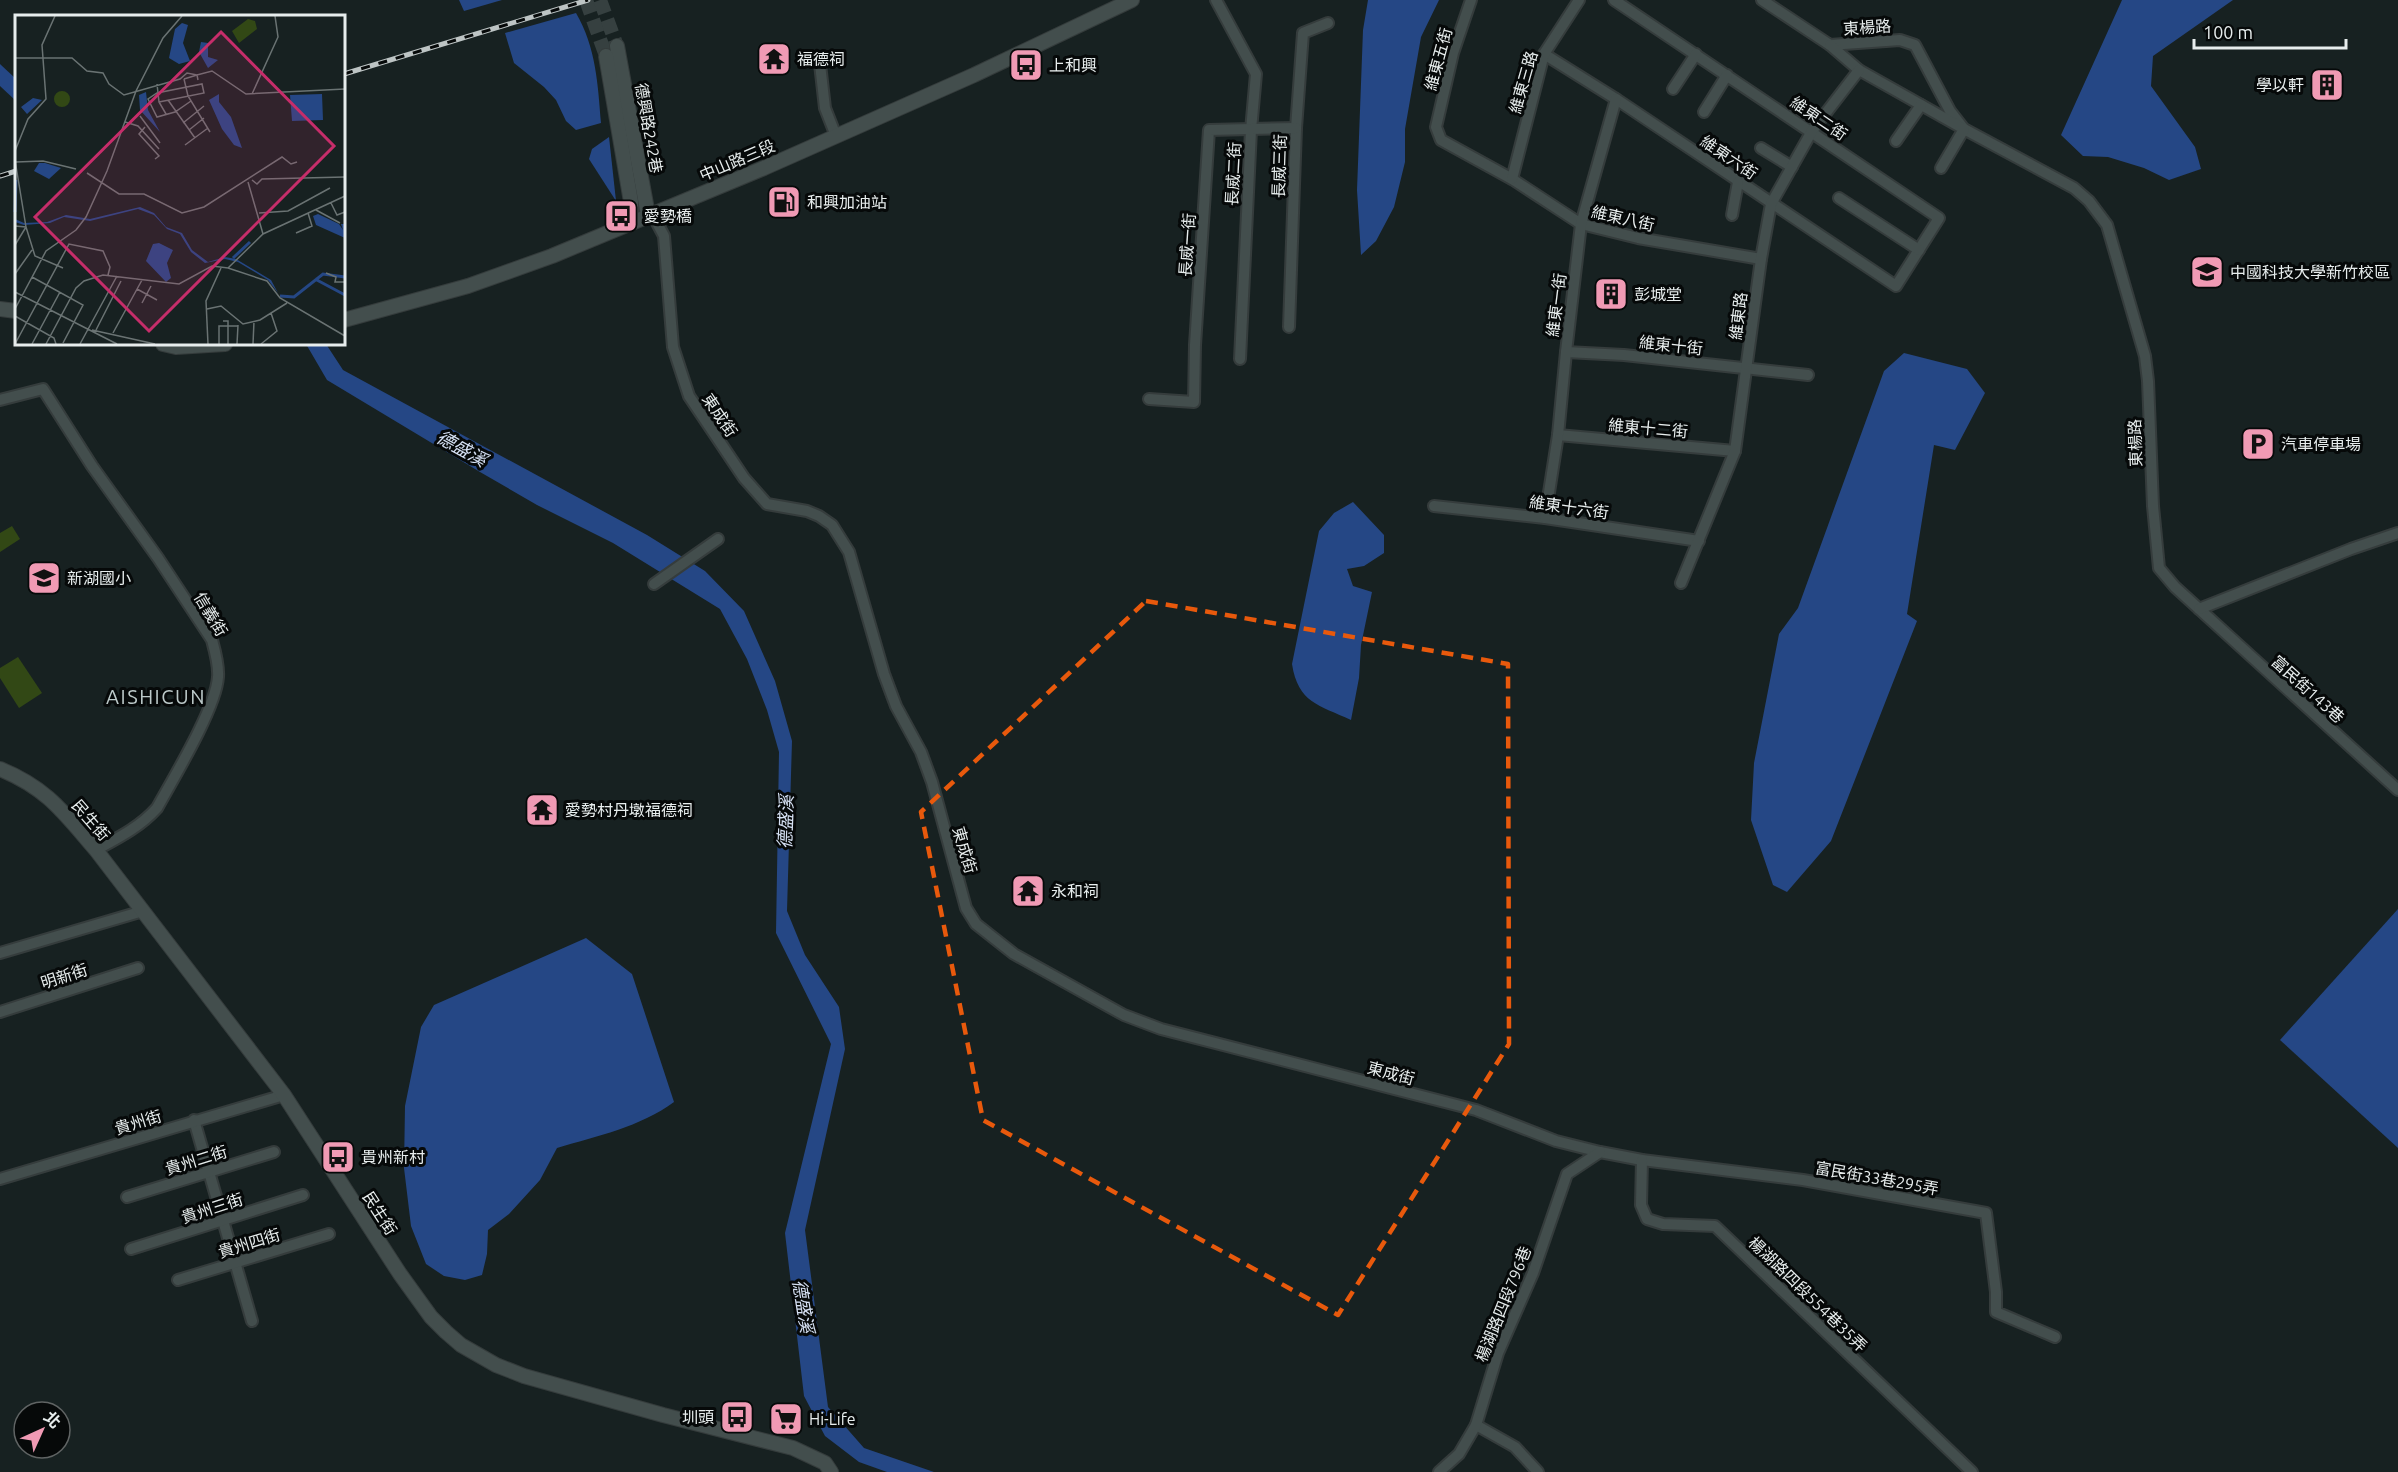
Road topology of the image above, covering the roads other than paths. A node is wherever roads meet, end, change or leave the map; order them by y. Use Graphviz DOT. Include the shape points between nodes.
graph roads {
  1 [pos="1132,0"];
  2 [pos="1216,0"];
  3 [pos="1471,0"];
  4 [pos="1579,0"];
  5 [pos="1614,0"];
  6 [pos="1762,0"];
  7 [pos="1328,23"];
  8 [pos="1830,45"];
  9 [pos="617,46"];
  10 [pos="1544,54"];
  11 [pos="1696,54"];
  12 [pos="606,56"];
  13 [pos="820,64"];
  14 [pos="1859,70"];
  15 [pos="1727,75"];
  16 [pos="1673,89"];
  17 [pos="1616,99"];
  18 [pos="1921,105"];
  19 [pos="1704,112"];
  20 [pos="1436,127"];
  21 [pos="1296,128"];
  22 [pos="1964,129"];
  23 [pos="1251,130"];
  24 [pos="1812,131"];
  25 [pos="836,136"];
  26 [pos="1896,141"];
  27 [pos="1761,148"];
  28 [pos="1792,167"];
  29 [pos="1941,168"];
  30 [pos="1512,179"];
  31 [pos="1738,182"];
  32 [pos="1839,198"];
  33 [pos="1771,204"];
  34 [pos="648,215"];
  35 [pos="1732,215"];
  36 [pos="631,223"];
  37 [pos="1581,224"];
  38 [pos="1919,250"];
  39 [pos="1761,259"];
  40 [pos="1896,286"];
  41 [pos="0,309"];
  42 [pos="15,311"];
  43 [pos="345,320"];
  44 [pos="1289,327"];
  45 [pos="167,345"];
  46 [pos="209,345"];
  47 [pos="1566,351"];
  48 [pos="1240,359"];
  49 [pos="1747,368"];
  50 [pos="1809,375"];
  51 [pos="1149,399"];
  52 [pos="0,400"];
  53 [pos="1558,435"];
  54 [pos="1735,451"];
  55 [pos="1434,507"];
  56 [pos="1545,518"];
  57 [pos="2398,533"];
  58 [pos="718,539"];
  59 [pos="1699,541"];
  60 [pos="658,581"];
  61 [pos="1681,583"];
  62 [pos="2199,609"];
  63 [pos="0,769"];
  64 [pos="2398,790"];
  65 [pos="96,850"];
  66 [pos="143,911"];
  67 [pos="0,953"];
  68 [pos="138,968"];
  69 [pos="0,1012"];
  70 [pos="284,1095"];
  71 [pos="194,1120"];
  72 [pos="274,1152"];
  73 [pos="1600,1152"];
  74 [pos="1642,1160"];
  75 [pos="209,1172"];
  76 [pos="0,1179"];
  77 [pos="303,1195"];
  78 [pos="127,1197"];
  79 [pos="223,1220"];
  80 [pos="328,1234"];
  81 [pos="131,1249"];
  82 [pos="236,1262"];
  83 [pos="178,1280"];
  84 [pos="252,1322"];
  85 [pos="2055,1338"];
  86 [pos="1476,1425"];
  87 [pos="831,1472"];
  88 [pos="1439,1472"];
  89 [pos="1538,1472"];
  90 [pos="1972,1472"];
  1 -- 25 [label="street, 中山路三段"];
  2 -- 23 [label="street, 長威二街" via="1256,75"];
  3 -- 20 [label="street, 維東五街" via="1453,53"];
  4 -- 10 [label="street, 維東三路"];
  5 -- 11 [label="street, 維東二街"];
  6 -- 8 [label="street, 東楊路"];
  7 -- 21 [label="street, 長威三街" via="1303,33"];
  8 -- 14 [label="street, 東楊路"];
  8 -- 22 [label="street, 東楊路" via="1900,40 1915,45 1950,111"];
  9 -- 34 [label="street, 德興路242巷"];
  10 -- 17 [label="street, 維東六街"];
  10 -- 30 [label="street, 維東三路"];
  11 -- 15 [label="street, 維東二街"];
  11 -- 16 [label="street"];
  12 -- 36 [label="street, 德興路242巷" via="631,202"];
  13 -- 25 [label="street" via="825,108"];
  14 -- 18 [label="street, 東楊路"];
  14 -- 24 [label="street, 維東路"];
  15 -- 19 [label="street"];
  15 -- 24 [label="street, 維東二街"];
  17 -- 31 [label="street, 維東六街"];
  17 -- 37 [label="street, 維東一街"];
  18 -- 22 [label="street, 東楊路"];
  18 -- 26 [label="street"];
  20 -- 30 [label="street, 維東八街" via="1441,140"];
  21 -- 23 [label="street, 長威一街"];
  21 -- 44 [label="street, 長威三街"];
  22 -- 29 [label="street"];
  22 -- 62 [label="street, 東楊路" via="2074,188 2107,225 2145,356 2159,568"];
  23 -- 48 [label="street, 長威二街"];
  23 -- 51 [label="street, 長威一街" via="1209,130 1194,402"];
  24 -- 28 [label="street, 維東路"];
  24 -- 38 [label="street, 維東二街" via="1939,218"];
  25 -- 34 [label="street, 中山路三段"];
  27 -- 28 [label="street"];
  28 -- 33 [label="street, 維東路"];
  30 -- 37 [label="street, 維東八街"];
  31 -- 33 [label="street, 維東六街"];
  31 -- 35 [label="street"];
  32 -- 38 [label="street"];
  33 -- 39 [label="street, 維東路"];
  33 -- 40 [label="street, 維東六街"];
  34 -- 36 [label="street, 中山路三段"];
  34 -- 73 [label="street, 東成街" via="664,236 673,347 689,396 744,478 767,504 819,516 832,525 849,552 884,674 921,752 965,903 976,924 1014,954 1124,1015 1161,1029 1476,1110 1556,1141"];
  36 -- 43 [label="street, 中山路三段" via="514,271"];
  37 -- 39 [label="street, 維東八街"];
  37 -- 47 [label="street, 維東一街"];
  38 -- 40 [label="street, 維東二街"];
  39 -- 49 [label="street, 維東路"];
  41 -- 42 [label="street"];
  45 -- 46 [label="street"];
  47 -- 49 [label="street, 維東十街"];
  47 -- 53 [label="street, 維東一街"];
  49 -- 50 [label="street, 維東十街"];
  49 -- 54 [label="street, 維東路"];
  52 -- 65 [label="street, 信義街" via="43,389 212,640 218,678 205,716 157,808 136,827"];
  53 -- 54 [label="street, 維東十二街"];
  53 -- 56 [label="street, 維東一街"];
  54 -- 59 [label="street, 維東路"];
  55 -- 56 [label="street, 維東十六街"];
  56 -- 59 [label="street, 維東十六街"];
  57 -- 62 [label="street"];
  58 -- 60 [label="street"];
  59 -- 61 [label="street, 維東路"];
  62 -- 64 [label="street, 富民街143巷"];
  63 -- 65 [label="street, 民生街" via="42,791"];
  65 -- 66 [label="street, 民生街"];
  66 -- 67 [label="street"];
  66 -- 70 [label="street, 民生街"];
  68 -- 69 [label="street, 明新街"];
  70 -- 71 [label="street, 貴州街"];
  70 -- 87 [label="street, 民生街" via="400,1274 431,1317 461,1345 496,1365 552,1386 793,1448 825,1463"];
  71 -- 75 [label="street"];
  71 -- 76 [label="street, 貴州街"];
  72 -- 75 [label="street, 貴州二街"];
  73 -- 74 [label="street, 富民街33巷295弄"];
  73 -- 86 [label="street, 楊湖路四段796巷" via="1567,1174 1533,1273 1498,1353"];
  74 -- 85 [label="street, 富民街33巷295弄" via="1803,1180 1986,1213 1996,1312"];
  74 -- 90 [label="street, 楊湖路四段554巷35弄" via="1641,1205 1647,1218 1663,1224 1715,1226"];
  75 -- 78 [label="street, 貴州二街"];
  75 -- 79 [label="street"];
  77 -- 79 [label="street, 貴州三街"];
  79 -- 81 [label="street, 貴州三街"];
  79 -- 82 [label="street"];
  80 -- 82 [label="street, 貴州四街"];
  82 -- 83 [label="street, 貴州四街"];
  82 -- 84 [label="street"];
  86 -- 88 [label="street, 楊湖路四段796巷" via="1460,1454"];
  86 -- 89 [label="street" via="1515,1447"];
}
